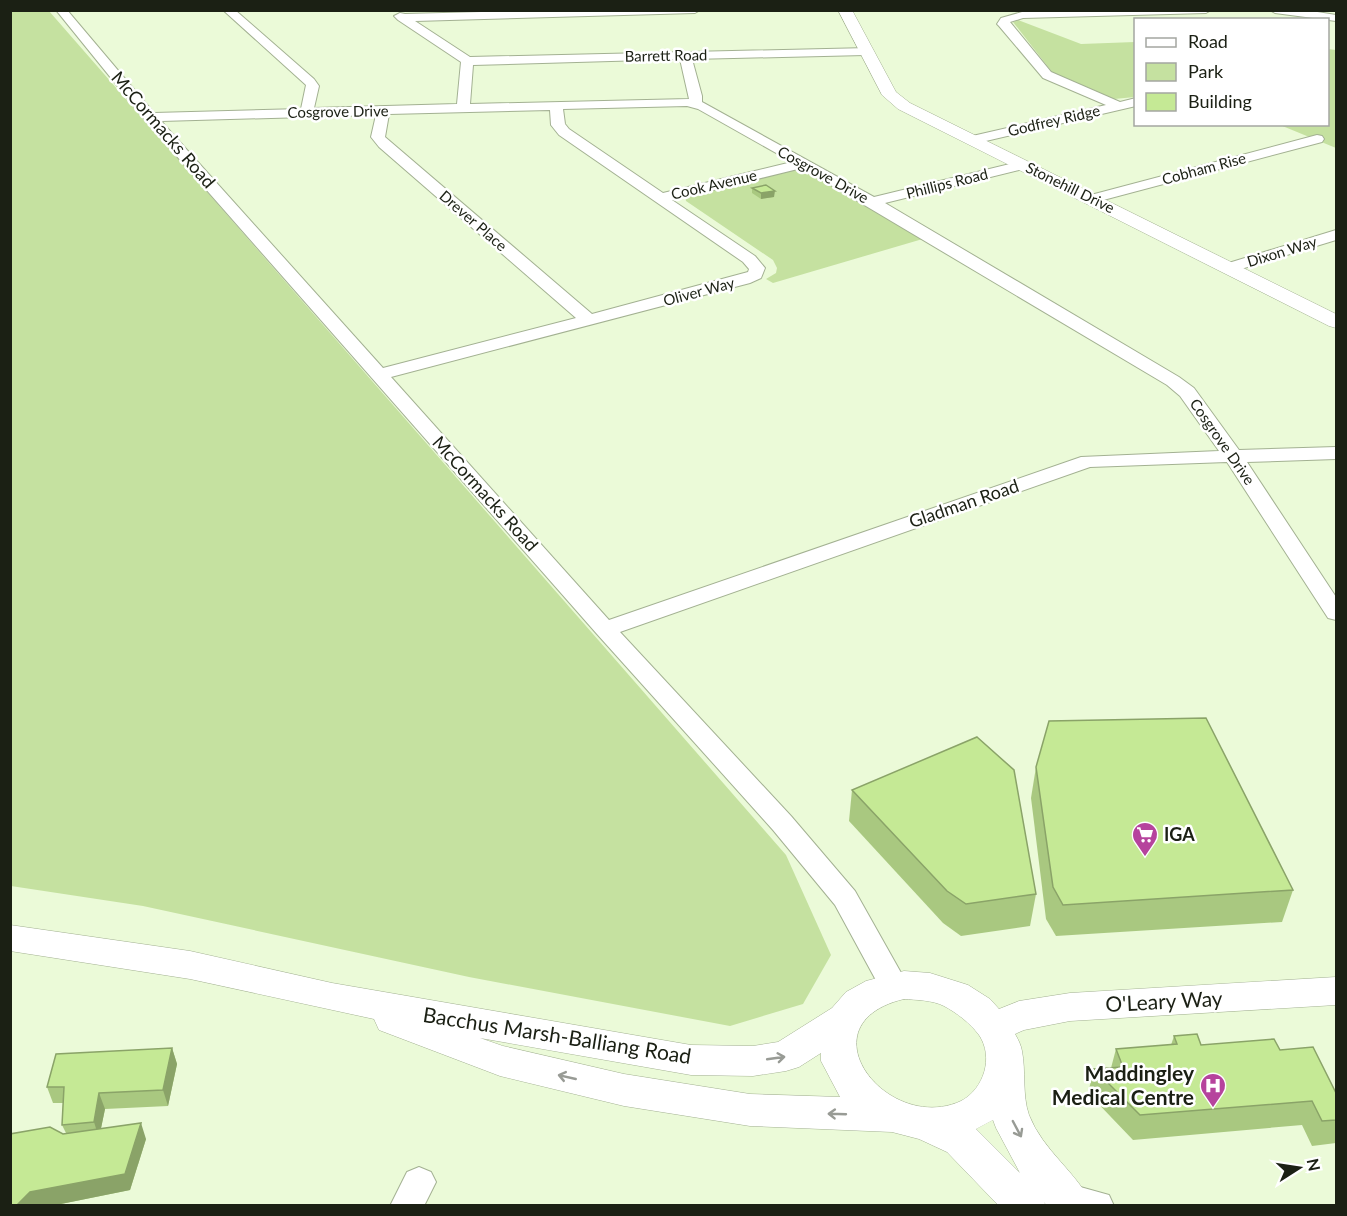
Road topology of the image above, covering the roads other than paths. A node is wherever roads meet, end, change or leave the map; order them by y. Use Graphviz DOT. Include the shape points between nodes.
graph roads {
  1 [pos="61,10"];
  2 [pos="228,10"];
  3 [pos="695,10"];
  4 [pos="845,10"];
  5 [pos="1206,10"];
  6 [pos="1275,10"];
  7 [pos="397,14"];
  8 [pos="1336,18"];
  9 [pos="865,51"];
  10 [pos="685,56"];
  11 [pos="467,61"];
  12 [pos="1134,102"];
  13 [pos="695,103"];
  14 [pos="1119,106"];
  15 [pos="556,107"];
  16 [pos="463,109"];
  17 [pos="383,111"];
  18 [pos="306,112"];
  19 [pos="150,117"];
  20 [pos="1317,139"];
  21 [pos="973,140"];
  22 [pos="803,164"];
  23 [pos="1022,165"];
  24 [pos="660,198"];
  25 [pos="1092,199"];
  26 [pos="872,202"];
  27 [pos="1336,236"];
  28 [pos="1228,268"];
  29 [pos="588,320"];
  30 [pos="1336,322"];
  31 [pos="379,375"];
  32 [pos="1336,453"];
  33 [pos="1233,456"];
  34 [pos="1336,613"];
  35 [pos="605,629"];
  36 [pos="10,939"];
  37 [pos="894,987"];
  38 [pos="1336,991"];
  39 [pos="332,997"];
  40 [pos="845,1018"];
  41 [pos="994,1027"];
  42 [pos="1004,1073"];
  43 [pos="910,1120"];
  44 [pos="1079,1203"];
  45 [pos="1026,1206"];
  1 -- 19 [label="street, McCormacks Road"];
  2 -- 18 [label="street" via="310,82 313,86"];
  3 -- 7 [label="street"];
  4 -- 9 [label="street, Stonehill Drive"];
  5 -- 14 [label="street" via="1022,15 1005,20 1004,24 1047,75"];
  6 -- 8 [label="street"];
  7 -- 11 [label="street"];
  9 -- 10 [label="street, Barrett Road"];
  9 -- 21 [label="street, Stonehill Drive" via="890,95"];
  10 -- 11 [label="street, Barrett Road"];
  10 -- 13 [label="street"];
  11 -- 16 [label="street"];
  12 -- 14 [label="street, Godfrey Ridge"];
  13 -- 15 [label="street, Cosgrove Drive"];
  13 -- 22 [label="street, Cosgrove Drive"];
  14 -- 21 [label="street, Godfrey Ridge"];
  15 -- 16 [label="street, Cosgrove Drive"];
  15 -- 24 [label="street, Oliver Way" via="558,125 564,132"];
  16 -- 17 [label="street, Cosgrove Drive"];
  17 -- 18 [label="street, Cosgrove Drive"];
  17 -- 29 [label="street, Drever Place" via="378,136 384,144"];
  18 -- 19 [label="street, Cosgrove Drive"];
  19 -- 31 [label="street, McCormacks Road"];
  20 -- 25 [label="street, Cobham Rise"];
  21 -- 23 [label="street, Stonehill Drive"];
  22 -- 24 [label="street, Cook Avenue"];
  22 -- 26 [label="street, Cosgrove Drive"];
  23 -- 25 [label="street, Stonehill Drive"];
  23 -- 26 [label="street, Phillips Road"];
  24 -- 29 [label="street, Oliver Way" via="749,259 757,268 755,275"];
  25 -- 28 [label="street, Stonehill Drive"];
  26 -- 33 [label="street, Cosgrove Drive" via="1173,381 1187,392"];
  27 -- 28 [label="street, Dixon Way"];
  28 -- 30 [label="street, Stonehill Drive"];
  29 -- 31 [label="street, Oliver Way"];
  31 -- 35 [label="street, McCormacks Road"];
  32 -- 33 [label="street, Gladman Road"];
  33 -- 34 [label="street, Cosgrove Drive"];
  33 -- 35 [label="street, Gladman Road" via="1088,461"];
  35 -- 37 [label="street, McCormacks Road" via="747,783 846,898"];
  36 -- 39 [label="street, Bacchus Marsh-Balliang Road" via="190,965"];
  37 -- 40 [label="street" via="859,1002"];
  37 -- 41 [label="street" via="930,987 955,995 977,1009"];
  38 -- 41 [label="street, O'Leary Way" via="1070,1007 1019,1016"];
  39 -- 40 [label="street, Bacchus Marsh-Balliang Road, one-way" via="691,1060 753,1061 786,1056"];
  43 -- 39 [label="street, Bacchus Marsh-Balliang Road, one-way" via="750,1110 624,1090 500,1061"];
  40 -- 43 [label="street" via="838,1039 840,1061 850,1083 870,1103"];
  41 -- 42 [label="street" via="1004,1050"];
  42 -- 43 [label="street" via="995,1094 977,1111 953,1121"];
  42 -- 44 [label="street, one-way" via="1010,1116 1034,1161"];
  43 -- 45 [label="street" via="961,1140"];
}
